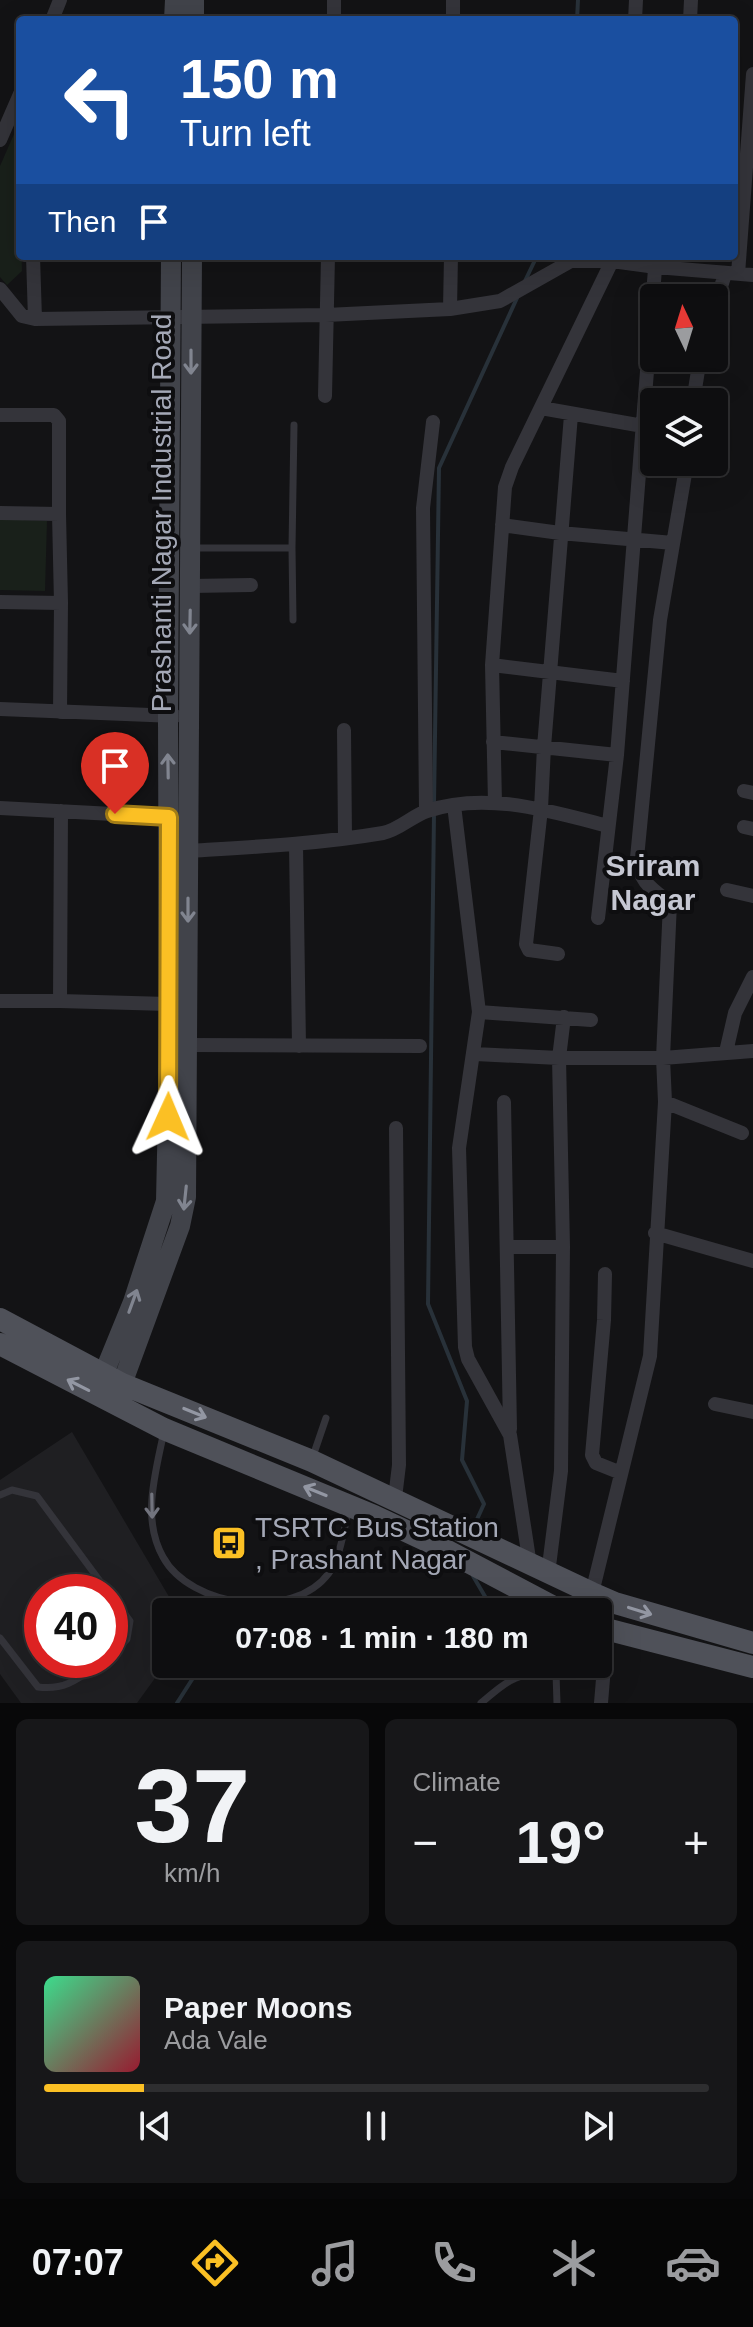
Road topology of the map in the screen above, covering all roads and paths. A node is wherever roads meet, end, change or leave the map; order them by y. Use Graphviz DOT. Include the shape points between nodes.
graph roads {
  1 [pos="753,74"];
  2 [pos="16,103"];
  3 [pos="0,140"];
  4 [pos="33,260"];
  5 [pos="171,260"];
  6 [pos="192,260"];
  7 [pos="328,260"];
  8 [pos="451,260"];
  9 [pos="612,261"];
  10 [pos="656,262"];
  11 [pos="739,274"];
  12 [pos="0,289"];
  13 [pos="450,309"];
  14 [pos="326,315"];
  15 [pos="170,316"];
  16 [pos="191,316"];
  17 [pos="35,319"];
  18 [pos="646,388"];
  19 [pos="325,396"];
  20 [pos="541,408"];
  21 [pos="0,415"];
  22 [pos="571,415"];
  23 [pos="433,422"];
  24 [pos="294,425"];
  25 [pos="640,426"];
  26 [pos="640,464"];
  27 [pos="685,476"];
  28 [pos="0,513"];
  29 [pos="59,514"];
  30 [pos="502,525"];
  31 [pos="560,533"];
  32 [pos="634,541"];
  33 [pos="673,543"];
  34 [pos="191,548"];
  35 [pos="292,548"];
  36 [pos="251,585"];
  37 [pos="191,586"];
  38 [pos="0,602"];
  39 [pos="61,603"];
  40 [pos="293,620"];
  41 [pos="492,665"];
  42 [pos="549,672"];
  43 [pos="623,681"];
  44 [pos="0,709"];
  45 [pos="60,712"];
  46 [pos="178,716"];
  47 [pos="344,730"];
  48 [pos="493,742"];
  49 [pos="544,747"];
  50 [pos="617,755"];
  51 [pos="495,803"];
  52 [pos="454,805"];
  53 [pos="0,808"];
  54 [pos="541,809"];
  55 [pos="61,811"];
  56 [pos="428,811"];
  57 [pos="169,817"];
  58 [pos="608,826"];
  59 [pos="345,838"];
  60 [pos="296,845"];
  61 [pos="187,851"];
  62 [pos="727,890"];
  63 [pos="753,896"];
  64 [pos="598,918"];
  65 [pos="558,954"];
  66 [pos="753,977"];
  67 [pos="0,1001"];
  68 [pos="60,1001"];
  69 [pos="168,1004"];
  70 [pos="479,1012"];
  71 [pos="564,1017"];
  72 [pos="591,1020"];
  73 [pos="188,1045"];
  74 [pos="299,1046"];
  75 [pos="420,1046"];
  76 [pos="753,1051"];
  77 [pos="726,1052"];
  78 [pos="475,1054"];
  79 [pos="559,1058"];
  80 [pos="663,1058"];
  81 [pos="504,1102"];
  82 [pos="665,1102"];
  83 [pos="396,1128"];
  84 [pos="742,1133"];
  85 [pos="655,1233"];
  86 [pos="507,1247"];
  87 [pos="563,1247"];
  88 [pos="753,1261"];
  89 [pos="605,1274"];
  90 [pos="0,1319"];
  91 [pos="0,1344"];
  92 [pos="113,1378"];
  93 [pos="715,1404"];
  94 [pos="753,1412"];
  95 [pos="326,1418"];
  96 [pos="164,1429"];
  97 [pos="510,1435"];
  98 [pos="312,1461"];
  99 [pos="621,1473"];
  100 [pos="0,1495"];
  101 [pos="395,1498"];
  102 [pos="350,1506"];
  103 [pos="532,1565"];
  104 [pos="95,1574"];
  105 [pos="592,1593"];
  106 [pos="537,1598"];
  107 [pos="693,1627"];
  108 [pos="612,1631"];
  109 [pos="0,1638"];
  110 [pos="753,1643"];
  111 [pos="687,1650"];
  112 [pos="753,1667"];
  113 [pos="24,1669"];
  114 [pos="31,1678"];
  115 [pos="78,1678"];
  116 [pos="512,1678"];
  117 [pos="557,1678"];
  118 [pos="602,1678"];
  119 [pos="481,1703"];
  120 [pos="557,1703"];
  121 [pos="601,1703"];
  1 -- 11 [label="street"];
  2 -- 3 [label="street"];
  4 -- 17 [label="street"];
  5 -- 15 [label="street, Prashanti Nagar Industrial Road"];
  6 -- 16 [label="street, Prashanti Nagar Industrial Road"];
  7 -- 14 [label="street"];
  8 -- 13 [label="street"];
  9 -- 10 [label="street"];
  9 -- 13 [label="street" via="571,261 500,301"];
  9 -- 20 [label="street"];
  10 -- 11 [label="street"];
  10 -- 18 [label="street"];
  12 -- 17 [label="street" via="22,316"];
  13 -- 14 [label="street"];
  14 -- 16 [label="street"];
  14 -- 19 [label="street"];
  15 -- 16 [label="street"];
  15 -- 17 [label="street"];
  15 -- 46 [label="street, Prashanti Nagar Industrial Road"];
  16 -- 34 [label="street, Prashanti Nagar Industrial Road, one-way"];
  20 -- 22 [label="street"];
  20 -- 30 [label="street" via="505,487"];
  21 -- 29 [label="street" via="58,417"];
  22 -- 25 [label="street"];
  22 -- 31 [label="street"];
  23 -- 56 [label="street" via="423,508"];
  24 -- 35 [label="lane"];
  26 -- 32 [label="street"];
  27 -- 33 [label="street"];
  28 -- 29 [label="street"];
  29 -- 39 [label="street"];
  30 -- 31 [label="street"];
  30 -- 41 [label="street"];
  31 -- 32 [label="street"];
  31 -- 42 [label="street"];
  32 -- 33 [label="street"];
  32 -- 43 [label="street"];
  33 -- 80 [label="street" via="652,689 637,858 645,882 670,903"];
  34 -- 35 [label="lane"];
  34 -- 37 [label="street, Prashanti Nagar Industrial Road"];
  35 -- 40 [label="lane"];
  36 -- 37 [label="street"];
  37 -- 46 [label="street, Prashanti Nagar Industrial Road, one-way"];
  38 -- 39 [label="street"];
  39 -- 45 [label="street"];
  41 -- 42 [label="street"];
  41 -- 48 [label="street"];
  42 -- 43 [label="street"];
  42 -- 49 [label="street"];
  43 -- 50 [label="street"];
  44 -- 45 [label="street"];
  45 -- 46 [label="street"];
  57 -- 46 [label="street, Prashanti Nagar Industrial Road, one-way"];
  46 -- 61 [label="street, Prashanti Nagar Industrial Road"];
  47 -- 59 [label="street"];
  48 -- 49 [label="street"];
  48 -- 51 [label="street"];
  49 -- 50 [label="street"];
  49 -- 54 [label="street"];
  50 -- 58 [label="street"];
  51 -- 52 [label="street"];
  51 -- 54 [label="street"];
  52 -- 56 [label="street"];
  52 -- 70 [label="street"];
  53 -- 55 [label="street"];
  54 -- 58 [label="street"];
  54 -- 65 [label="street" via="526,948"];
  55 -- 57 [label="street"];
  55 -- 68 [label="street"];
  56 -- 59 [label="street" via="388,832"];
  57 -- 69 [label="street, Prashanti Nagar Industrial Road"];
  58 -- 64 [label="street"];
  59 -- 60 [label="street"];
  60 -- 61 [label="street"];
  60 -- 74 [label="street"];
  61 -- 73 [label="street, Prashanti Nagar Industrial Road, one-way"];
  62 -- 63 [label="street"];
  66 -- 77 [label="street" via="735,1013"];
  67 -- 68 [label="street"];
  68 -- 69 [label="street"];
  92 -- 69 [label="street, Prashanti Nagar Industrial Road, one-way" via="166,1201"];
  70 -- 71 [label="street"];
  70 -- 78 [label="street"];
  71 -- 72 [label="street"];
  71 -- 79 [label="street"];
  73 -- 74 [label="street"];
  73 -- 92 [label="street, Prashanti Nagar Industrial Road, one-way" via="183,1211 144,1328"];
  74 -- 75 [label="street"];
  76 -- 77 [label="street"];
  77 -- 80 [label="street"];
  78 -- 79 [label="street"];
  78 -- 97 [label="street" via="459,1148 465,1347"];
  79 -- 80 [label="street"];
  79 -- 87 [label="street"];
  80 -- 82 [label="street"];
  81 -- 86 [label="street"];
  82 -- 84 [label="street"];
  82 -- 85 [label="street"];
  83 -- 101 [label="street"];
  85 -- 88 [label="street"];
  85 -- 99 [label="street" via="650,1356"];
  86 -- 87 [label="street"];
  86 -- 97 [label="street"];
  87 -- 103 [label="street" via="561,1471"];
  89 -- 99 [label="street" via="592,1455 596,1463"];
  90 -- 92 [label="main road"];
  96 -- 91 [label="main road, one-way"];
  92 -- 98 [label="main road, one-way"];
  93 -- 94 [label="street"];
  95 -- 98 [label="lane"];
  102 -- 96 [label="main road, one-way"];
  96 -- 102 [label="lane, one-way" via="150,1500 162,1556 179,1580 255,1605 309,1591 329,1572"];
  97 -- 103 [label="street"];
  98 -- 101 [label="main road"];
  99 -- 105 [label="street"];
  100 -- 104 [label="lane" via="12,1490 37,1496"];
  101 -- 103 [label="main road"];
  102 -- 106 [label="main road"];
  103 -- 105 [label="main road"];
  105 -- 107 [label="main road, one-way"];
  107 -- 110 [label="main road"];
  107 -- 111 [label="main road"];
  108 -- 111 [label="main road"];
  109 -- 113 [label="lane"];
  111 -- 112 [label="main road"];
  114 -- 115 [label="lane" via="38,1687 53,1689"];
  116 -- 119 [label="lane"];
  117 -- 120 [label="lane"];
  118 -- 121 [label="street"];
}
